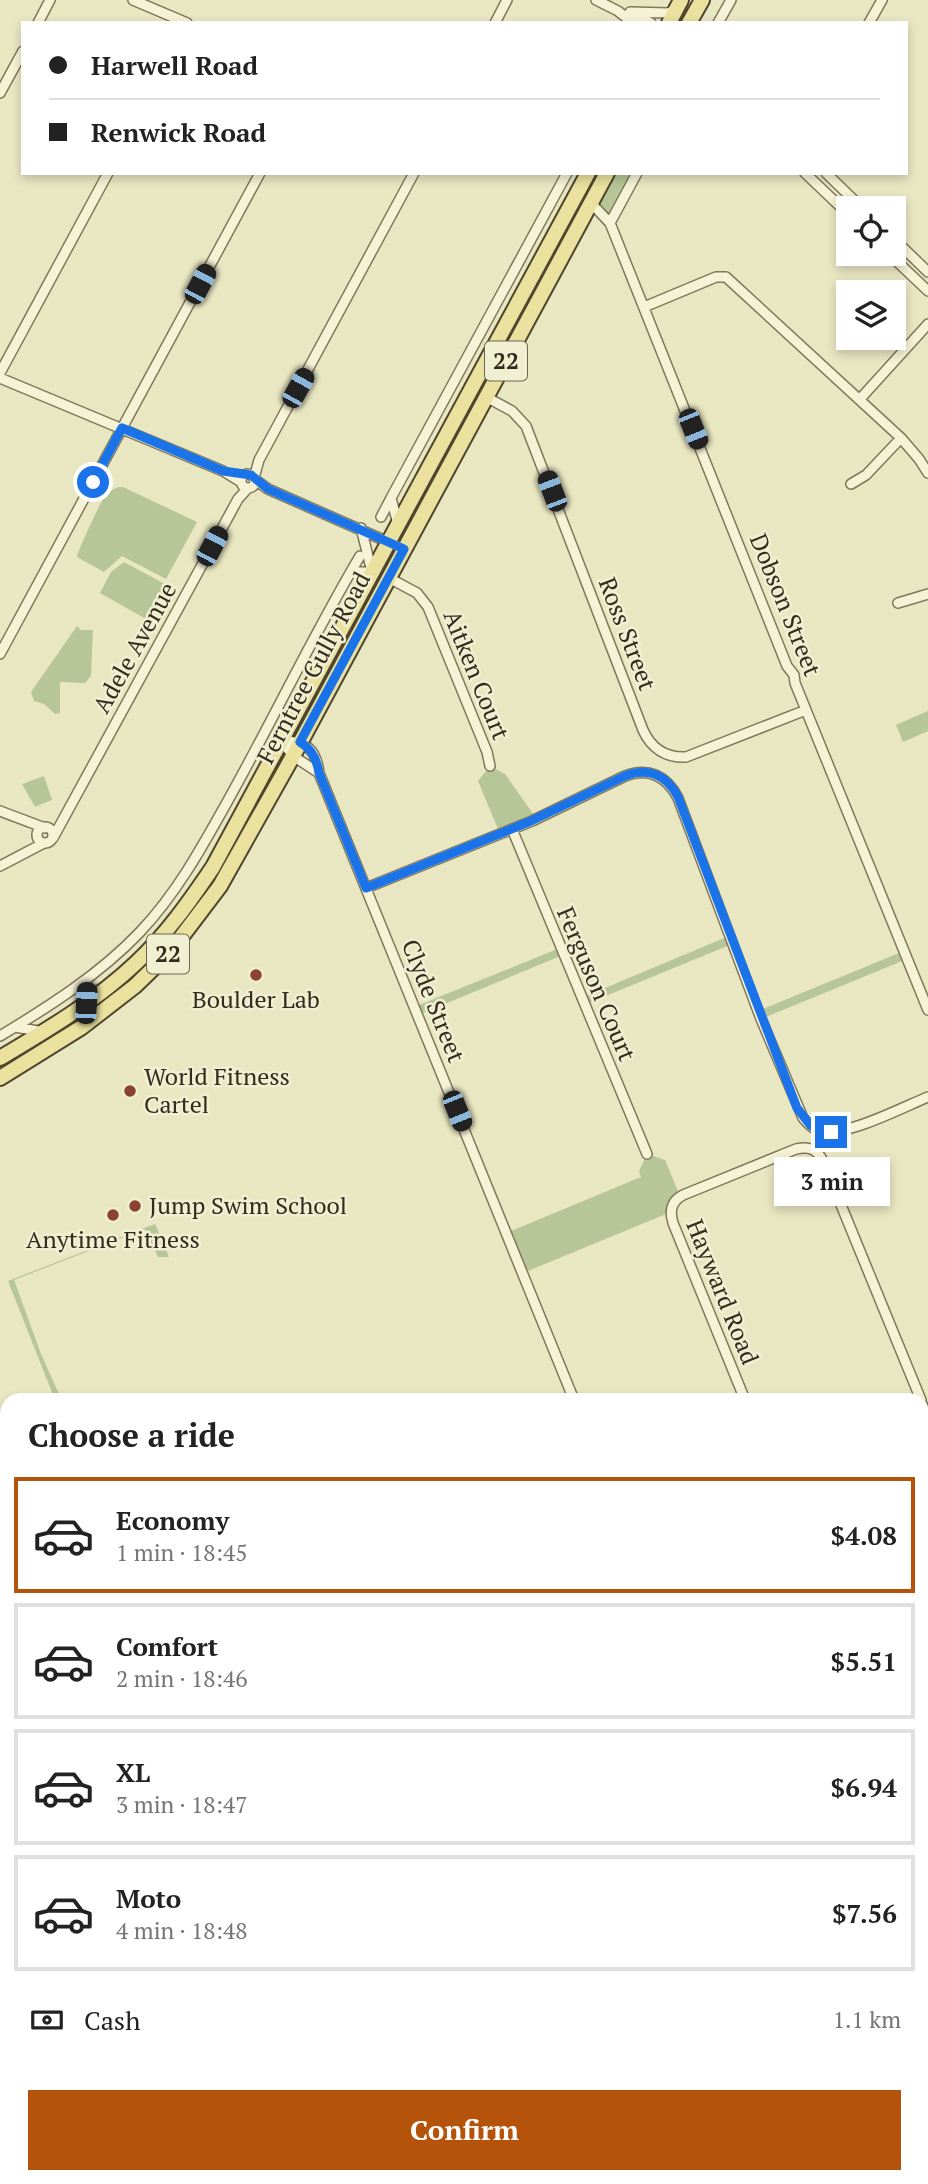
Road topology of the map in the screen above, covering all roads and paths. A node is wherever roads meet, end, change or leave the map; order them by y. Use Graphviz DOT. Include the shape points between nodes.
graph roads {
  1 [pos="50,0"];
  2 [pos="133,0"];
  3 [pos="507,0"];
  4 [pos="597,0"];
  5 [pos="702,0"];
  6 [pos="731,0"];
  7 [pos="882,0"];
  8 [pos="618,11"];
  9 [pos="675,11"];
  10 [pos="630,12"];
  11 [pos="39,21"];
  12 [pos="182,21"];
  13 [pos="496,21"];
  14 [pos="630,21"];
  15 [pos="647,21"];
  16 [pos="690,21"];
  17 [pos="718,21"];
  18 [pos="871,21"];
  19 [pos="21,55"];
  20 [pos="0,93"];
  21 [pos="107,175"];
  22 [pos="259,175"];
  23 [pos="413,175"];
  24 [pos="566,175"];
  25 [pos="586,175"];
  26 [pos="606,175"];
  27 [pos="636,175"];
  28 [pos="807,175"];
  29 [pos="828,175"];
  30 [pos="850,196"];
  31 [pos="591,203"];
  32 [pos="836,203"];
  33 [pos="583,220"];
  34 [pos="606,220"];
  35 [pos="906,251"];
  36 [pos="902,266"];
  37 [pos="928,272"];
  38 [pos="928,291"];
  39 [pos="644,307"];
  40 [pos="928,324"];
  41 [pos="0,375"];
  42 [pos="486,397"];
  43 [pos="860,399"];
  44 [pos="122,428"];
  45 [pos="901,438"];
  46 [pos="928,473"];
  47 [pos="247,481"];
  48 [pos="851,484"];
  49 [pos="391,498"];
  50 [pos="381,517"];
  51 [pos="398,524"];
  52 [pos="361,528"];
  53 [pos="389,541"];
  54 [pos="404,549"];
  55 [pos="360,556"];
  56 [pos="351,572"];
  57 [pos="372,572"];
  58 [pos="389,578"];
  59 [pos="928,594"];
  60 [pos="898,603"];
  61 [pos="0,654"];
  62 [pos="806,710"];
  63 [pos="276,711"];
  64 [pos="283,736"];
  65 [pos="300,742"];
  66 [pos="293,756"];
  67 [pos="490,766"];
  68 [pos="319,773"];
  69 [pos="263,774"];
  70 [pos="238,783"];
  71 [pos="0,811"];
  72 [pos="512,829"];
  73 [pos="45,834"];
  74 [pos="0,866"];
  75 [pos="366,888"];
  76 [pos="88,978"];
  77 [pos="86,1003"];
  78 [pos="928,1010"];
  79 [pos="15,1027"];
  80 [pos="44,1032"];
  81 [pos="0,1036"];
  82 [pos="0,1058"];
  83 [pos="0,1078"];
  84 [pos="928,1097"];
  85 [pos="647,1154"];
  86 [pos="571,1393"];
  87 [pos="742,1393"];
  88 [pos="917,1393"];
  1 -- 11 [label="street"];
  2 -- 12 [label="street"];
  3 -- 13 [label="street"];
  4 -- 8 [label="street"];
  5 -- 16 [label="main road"];
  6 -- 17 [label="street"];
  7 -- 18 [label="street"];
  8 -- 10 [label="street"];
  8 -- 14 [label="street"];
  9 -- 10 [label="street"];
  10 -- 15 [label="street"];
  19 -- 20 [label="street"];
  21 -- 41 [label="street"];
  22 -- 44 [label="street"];
  23 -- 47 [label="street, Adele Avenue"];
  24 -- 49 [label="street"];
  25 -- 51 [label="main road, Ferntree Gully Road / 22"];
  26 -- 31 [label="main road, Ferntree Gully Road / 22"];
  27 -- 34 [label="street"];
  28 -- 32 [label="street"];
  29 -- 30 [label="street"];
  31 -- 33 [label="main road, Ferntree Gully Road / 22"];
  31 -- 34 [label="street, Dobson Street"];
  33 -- 34 [label="street"];
  33 -- 42 [label="main road, Ferntree Gully Road / 22"];
  34 -- 39 [label="street, Dobson Street"];
  35 -- 37 [label="street"];
  36 -- 38 [label="street"];
  39 -- 43 [label="street" via="725,272"];
  39 -- 62 [label="street, Dobson Street"];
  40 -- 43 [label="street"];
  41 -- 44 [label="street"];
  42 -- 54 [label="main road, Ferntree Gully Road / 22"];
  42 -- 62 [label="street, Ross Street" via="513,411 526,426 653,746 667,755 686,757"];
  43 -- 45 [label="street"];
  44 -- 47 [label="street"];
  44 -- 61 [label="street"];
  45 -- 46 [label="street"];
  45 -- 48 [label="street" via="866,475"];
  47 -- 52 [label="street"];
  47 -- 73 [label="street, Adele Avenue" via="66,814"];
  49 -- 50 [label="street"];
  49 -- 51 [label="street"];
  51 -- 53 [label="main road, Ferntree Gully Road / 22"];
  52 -- 53 [label="street"];
  52 -- 57 [label="street"];
  53 -- 54 [label="street"];
  53 -- 57 [label="main road, Ferntree Gully Road / 22"];
  54 -- 58 [label="main road, Ferntree Gully Road / 22"];
  55 -- 56 [label="street, Ferntree Gully Road"];
  56 -- 57 [label="street, Ferntree Gully Road"];
  56 -- 63 [label="street, Ferntree Gully Road"];
  57 -- 64 [label="main road, Ferntree Gully Road / 22"];
  58 -- 65 [label="main road, Ferntree Gully Road / 22"];
  58 -- 67 [label="street, Aitken Court" via="416,593 428,607"];
  59 -- 60 [label="street"];
  62 -- 78 [label="street, Dobson Street"];
  63 -- 64 [label="street"];
  63 -- 70 [label="street, Ferntree Gully Road"];
  64 -- 65 [label="street"];
  64 -- 66 [label="street"];
  64 -- 69 [label="main road, Ferntree Gully Road / 22"];
  65 -- 66 [label="main road, Ferntree Gully Road / 22"];
  65 -- 68 [label="street, Clyde Street" via="311,750"];
  66 -- 68 [label="street"];
  66 -- 83 [label="main road, Ferntree Gully Road / 22" via="220,886 170,952 103,1012"];
  68 -- 75 [label="street, Clyde Street"];
  69 -- 70 [label="street"];
  69 -- 77 [label="main road, Ferntree Gully Road / 22" via="184,910 136,964"];
  70 -- 76 [label="street, Ferntree Gully Road" via="173,892 134,938"];
  71 -- 73 [label="street"];
  72 -- 75 [label="street"];
  72 -- 84 [label="street" via="634,773 662,777 678,797 803,1118 820,1131 842,1132"];
  72 -- 85 [label="street, Ferguson Court"];
  73 -- 74 [label="street, Adele Avenue"];
  75 -- 86 [label="street, Clyde Street"];
  76 -- 77 [label="street"];
  76 -- 79 [label="street, Ferntree Gully Road"];
  77 -- 80 [label="main road, Ferntree Gully Road / 22"];
  79 -- 80 [label="street"];
  79 -- 81 [label="street, Ferntree Gully Road"];
  80 -- 82 [label="main road, Ferntree Gully Road / 22"];
  87 -- 88 [label="street, Hayward Road" via="673,1223 671,1208 687,1193 807,1147 823,1161"];
}
